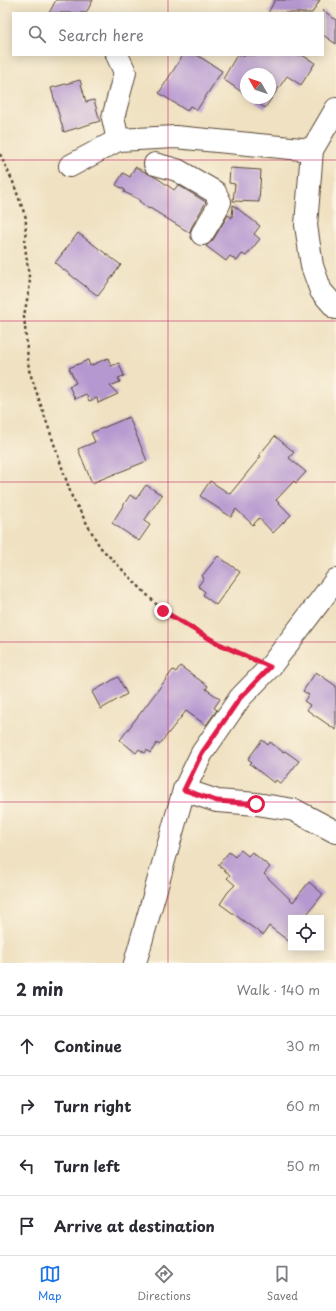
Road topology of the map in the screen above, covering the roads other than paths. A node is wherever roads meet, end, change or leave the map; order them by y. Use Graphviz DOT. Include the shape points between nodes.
graph roads {
  1 [pos="117,56"];
  2 [pos="336,109"];
  3 [pos="175,137"];
  4 [pos="118,140"];
  5 [pos="312,150"];
  6 [pos="155,164"];
  7 [pos="70,166"];
  8 [pos="177,170"];
  9 [pos="202,234"];
  10 [pos="336,308"];
  11 [pos="336,580"];
  12 [pos="184,790"];
  13 [pos="336,832"];
  14 [pos="135,963"];
  1 -- 4 [label="street" via="125,72 113,118"];
  2 -- 5 [label="street"];
  3 -- 4 [label="street"];
  3 -- 5 [label="street"];
  3 -- 8 [label="street"];
  4 -- 7 [label="street"];
  5 -- 10 [label="street" via="306,225 312,266 322,291"];
  6 -- 8 [label="street"];
  8 -- 9 [label="street" via="215,192 220,202"];
  11 -- 12 [label="street" via="270,667 240,698 202,753"];
  12 -- 13 [label="street" via="217,801 294,810"];
  12 -- 14 [label="street"];
}
